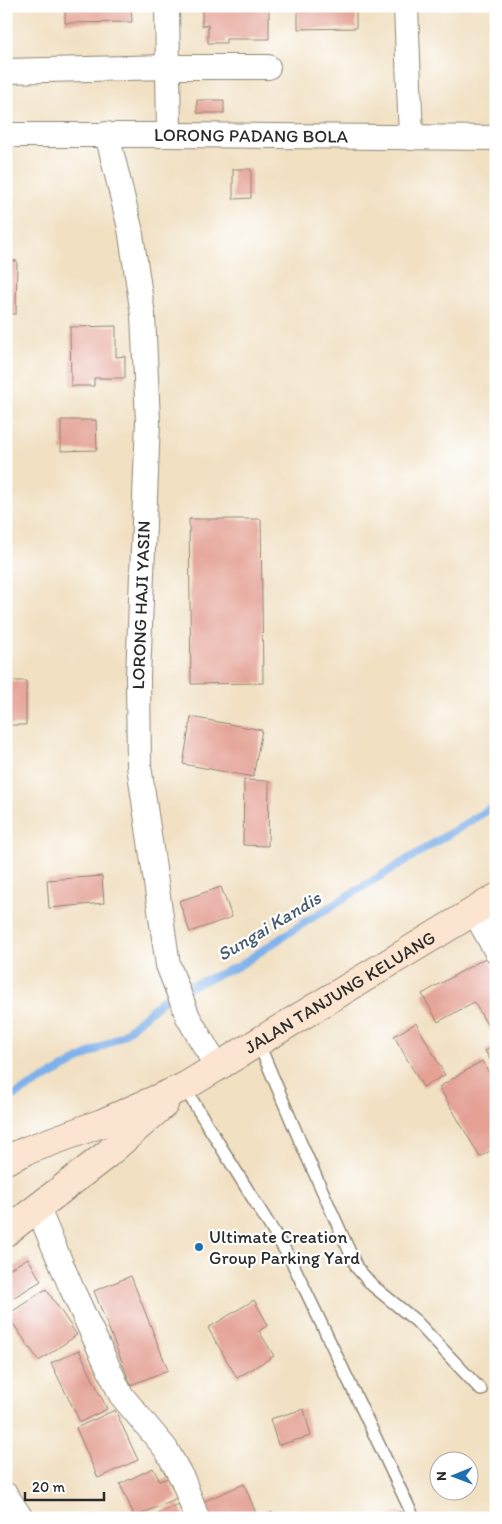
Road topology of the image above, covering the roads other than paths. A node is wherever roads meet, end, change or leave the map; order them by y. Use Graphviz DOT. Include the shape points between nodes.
graph roads {
  1 [pos="167,6"];
  2 [pos="406,6"];
  3 [pos="168,67"];
  4 [pos="268,68"];
  5 [pos="6,71"];
  6 [pos="107,134"];
  7 [pos="6,135"];
  8 [pos="169,135"];
  9 [pos="411,138"];
  10 [pos="496,138"];
  11 [pos="485,905"];
  12 [pos="496,951"];
  13 [pos="258,1042"];
  14 [pos="217,1067"];
  15 [pos="184,1087"];
  16 [pos="6,1160"];
  17 [pos="38,1209"];
  18 [pos="6,1232"];
  19 [pos="481,1390"];
  20 [pos="6,1494"];
  21 [pos="21,1518"];
  22 [pos="197,1518"];
  23 [pos="414,1518"];
  1 -- 3 [label="street"];
  2 -- 9 [label="street"];
  3 -- 4 [label="street"];
  3 -- 5 [label="street"];
  3 -- 8 [label="street"];
  6 -- 7 [label="street, LORONG PADANG BOLA"];
  6 -- 8 [label="street, LORONG PADANG BOLA"];
  6 -- 14 [label="street, LORONG HAJI YASIN" via="130,228 143,315 148,421 138,677 139,766 168,964 188,1017"];
  8 -- 9 [label="street, LORONG PADANG BOLA"];
  9 -- 10 [label="street, LORONG PADANG BOLA"];
  11 -- 12 [label="street"];
  11 -- 13 [label="main road, JALAN TANJUNG KELUANG"];
  13 -- 14 [label="main road, JALAN TANJUNG KELUANG"];
  13 -- 19 [label="lane" via="357,1268 416,1321"];
  14 -- 15 [label="main road, JALAN TANJUNG KELUANG"];
  15 -- 16 [label="main road, JALAN TANJUNG KELUANG"];
  15 -- 17 [label="main road, JALAN TANJUNG KELUANG"];
  15 -- 23 [label="lane" via="291,1260"];
  17 -- 18 [label="main road, JALAN TANJUNG KELUANG"];
  17 -- 22 [label="street" via="121,1395 166,1449 183,1480"];
  20 -- 21 [label="street"];
}
